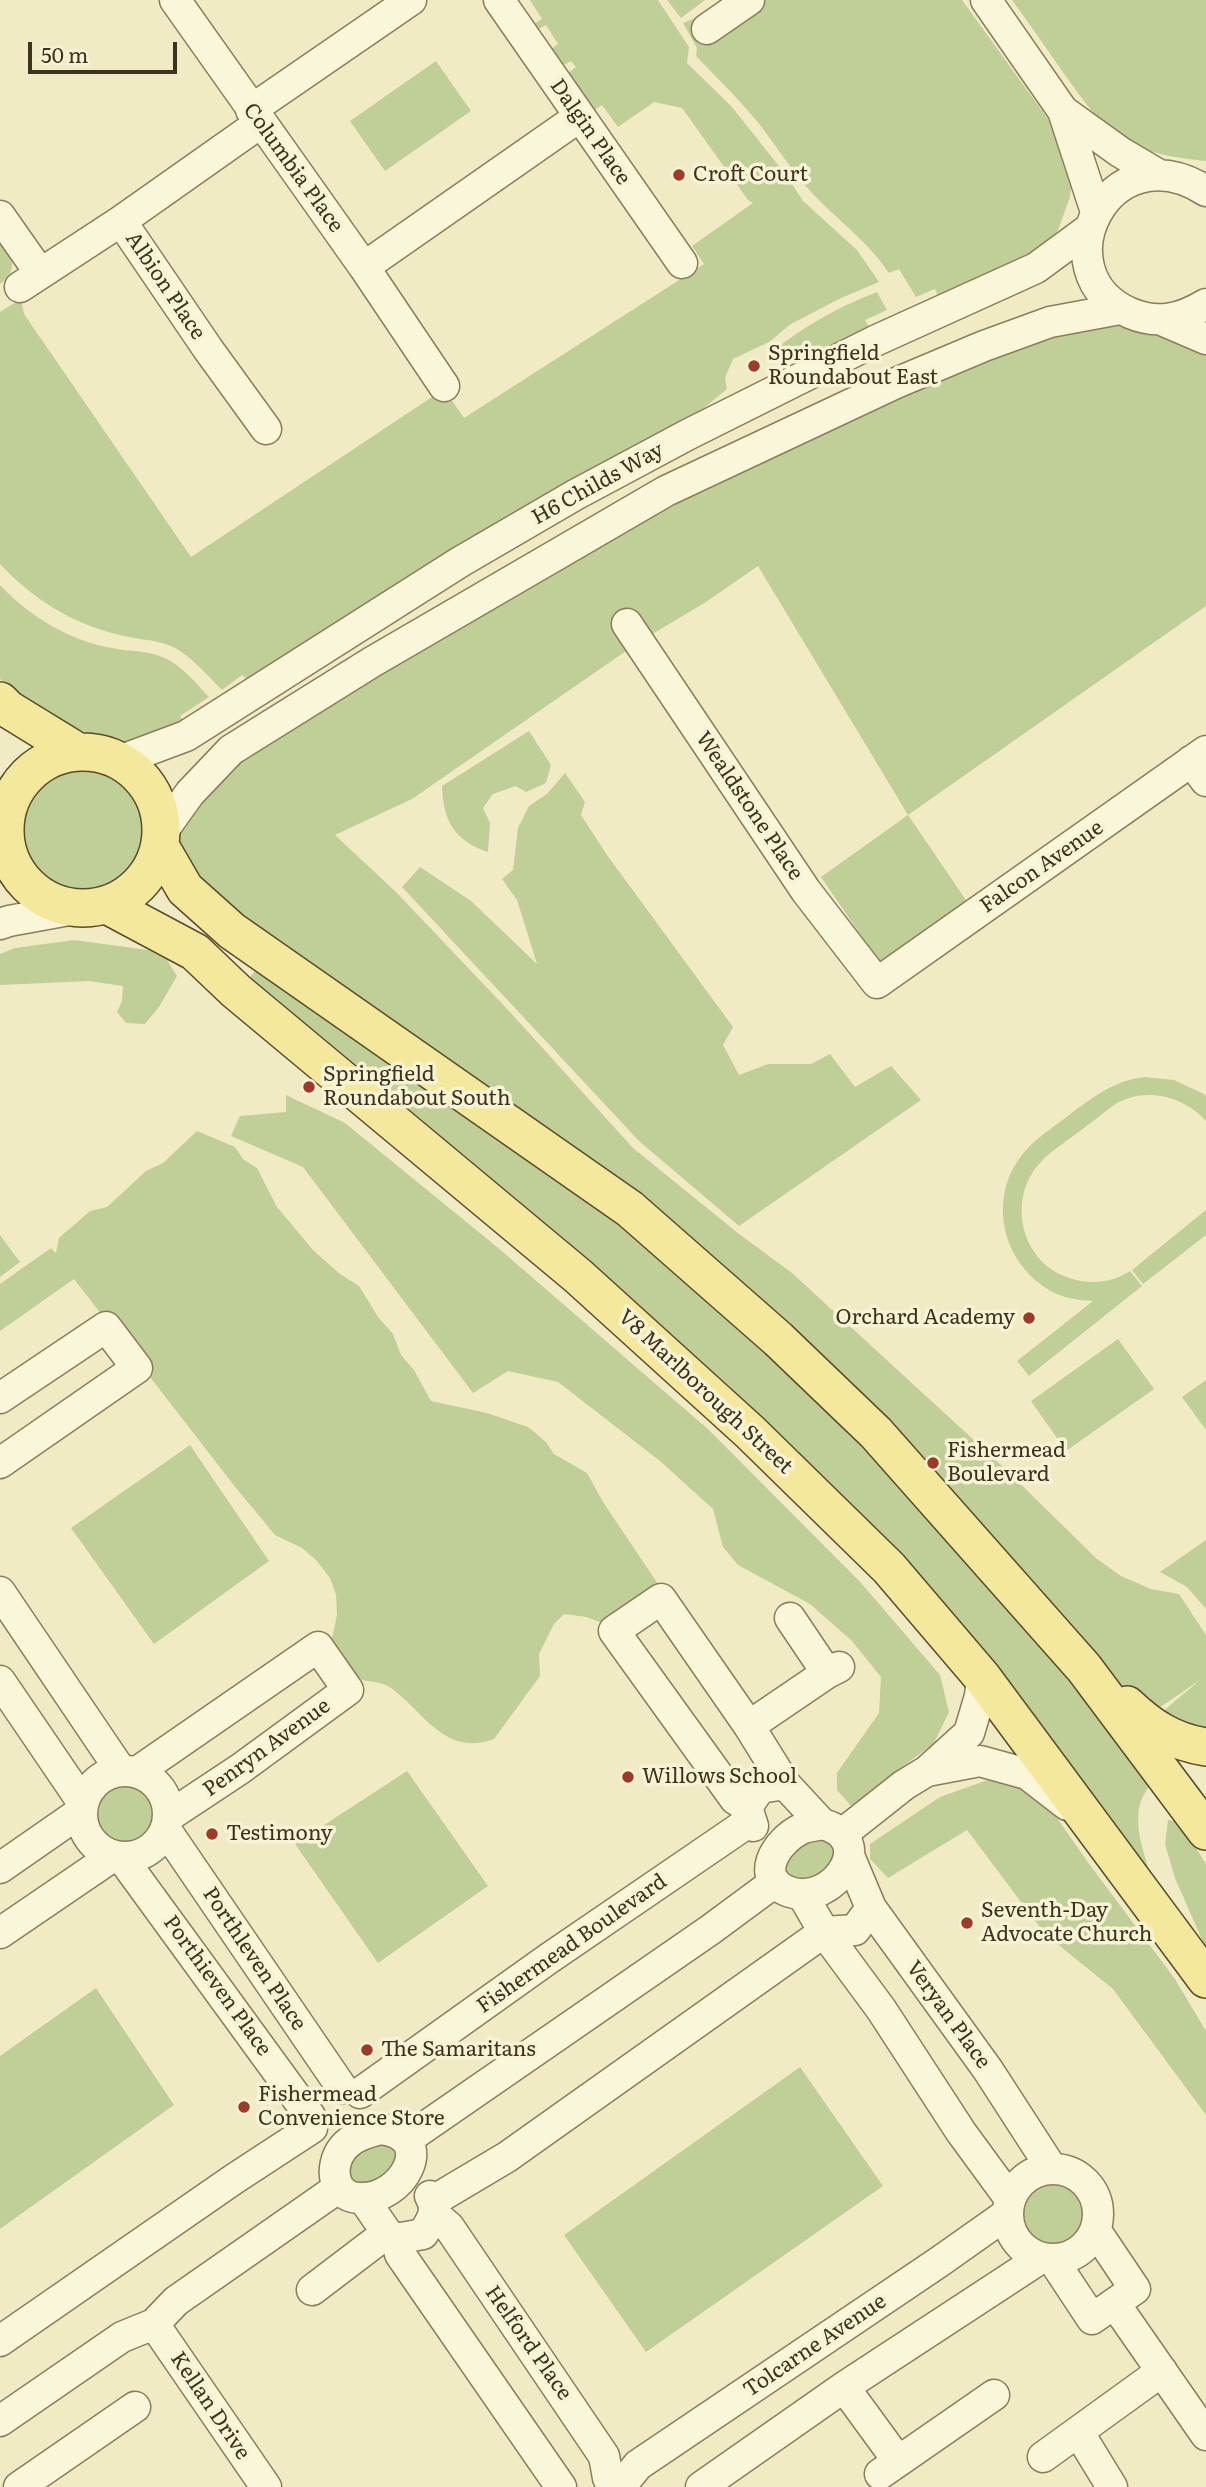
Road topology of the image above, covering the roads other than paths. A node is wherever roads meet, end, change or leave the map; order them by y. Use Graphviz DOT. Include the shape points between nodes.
graph roads {
  1 [pos="174,0"];
  2 [pos="411,0"];
  3 [pos="499,0"];
  4 [pos="748,0"];
  5 [pos="986,0"];
  6 [pos="707,29"];
  7 [pos="1063,111"];
  8 [pos="256,117"];
  9 [pos="579,117"];
  10 [pos="1189,181"];
  11 [pos="0,216"];
  12 [pos="1093,220"];
  13 [pos="121,221"];
  14 [pos="682,263"];
  15 [pos="364,267"];
  16 [pos="1206,304"];
  17 [pos="1120,309"];
  18 [pos="1164,321"];
  19 [pos="1206,339"];
  20 [pos="443,386"];
  21 [pos="266,429"];
  22 [pos="628,624"];
  23 [pos="0,701"];
  24 [pos="78,752"];
  25 [pos="119,761"];
  26 [pos="1201,764"];
  27 [pos="5,790"];
  28 [pos="161,839"];
  29 [pos="4,860"];
  30 [pos="93,907"];
  31 [pos="0,925"];
  32 [pos="877,983"];
  33 [pos="0,1398"];
  34 [pos="0,1462"];
  35 [pos="0,1592"];
  36 [pos="790,1618"];
  37 [pos="1084,1668"];
  38 [pos="982,1677"];
  39 [pos="0,1681"];
  40 [pos="749,1726"];
  41 [pos="1206,1746"];
  42 [pos="129,1771"];
  43 [pos="927,1771"];
  44 [pos="785,1784"];
  45 [pos="82,1807"];
  46 [pos="748,1814"];
  47 [pos="168,1823"];
  48 [pos="1092,1825"];
  49 [pos="1206,1831"];
  50 [pos="838,1839"];
  51 [pos="118,1857"];
  52 [pos="0,1868"];
  53 [pos="774,1868"];
  54 [pos="803,1894"];
  55 [pos="871,1908"];
  56 [pos="824,1932"];
  57 [pos="0,1933"];
  58 [pos="1206,1979"];
  59 [pos="351,2091"];
  60 [pos="311,2122"];
  61 [pos="399,2145"];
  62 [pos="336,2159"];
  63 [pos="1052,2169"];
  64 [pos="351,2193"];
  65 [pos="1008,2206"];
  66 [pos="434,2208"];
  67 [pos="1096,2231"];
  68 [pos="391,2236"];
  69 [pos="1047,2259"];
  70 [pos="312,2290"];
  71 [pos="1115,2304"];
  72 [pos="155,2324"];
  73 [pos="0,2341"];
  74 [pos="1163,2371"];
  75 [pos="844,2387"];
  76 [pos="994,2395"];
  77 [pos="135,2407"];
  78 [pos="0,2421"];
  79 [pos="1069,2430"];
  80 [pos="1206,2435"];
  81 [pos="1043,2457"];
  82 [pos="613,2483"];
  83 [pos="19,2487"];
  84 [pos="266,2487"];
  85 [pos="561,2487"];
  86 [pos="701,2487"];
  87 [pos="1112,2487"];
  1 -- 8 [label="street, Columbia Place"];
  2 -- 8 [label="street"];
  3 -- 9 [label="street, Dalgin Place"];
  4 -- 6 [label="street"];
  5 -- 7 [label="street"];
  7 -- 10 [label="street" via="1120,152"];
  7 -- 12 [label="street"];
  8 -- 13 [label="street"];
  8 -- 15 [label="street, Columbia Place"];
  9 -- 14 [label="street, Dalgin Place"];
  9 -- 15 [label="street"];
  10 -- 12 [label="street, H6 Childs Way" via="1134,179 1112,192"];
  11 -- 13 [label="street, Albion Place" via="30,280"];
  12 -- 17 [label="street" via="1087,252 1092,274 1103,294"];
  12 -- 25 [label="street, H6 Childs Way" via="1036,268 877,340 575,495 460,562 186,736"];
  13 -- 21 [label="street, Albion Place"];
  15 -- 20 [label="street, Columbia Place"];
  16 -- 18 [label="street" via="1187,316"];
  17 -- 18 [label="street"];
  17 -- 28 [label="street, H6 Childs Way" via="1050,322 965,355 666,491 231,750 190,793"];
  18 -- 19 [label="street"];
  22 -- 32 [label="street, Wealdstone Place" via="806,891"];
  23 -- 24 [label="main road"];
  24 -- 25 [label="main road"];
  24 -- 27 [label="main road" via="49,760"];
  25 -- 28 [label="main road" via="151,790 159,810"];
  26 -- 32 [label="street, Falcon Avenue"];
  27 -- 29 [label="main road"];
  28 -- 30 [label="main road" via="150,872 132,892"];
  28 -- 37 [label="main road" via="185,889 232,931 630,1209 778,1339 876,1433"];
  29 -- 30 [label="main road" via="36,892 57,904"];
  30 -- 31 [label="street"];
  30 -- 38 [label="main road, V8 Marlborough Street" via="195,952 578,1276 750,1432 889,1568"];
  33 -- 34 [label="street" via="106,1327 137,1368"];
  35 -- 42 [label="street"];
  36 -- 40 [label="street" via="833,1670"];
  37 -- 41 [label="main road" via="1147,1724"];
  37 -- 49 [label="main road"];
  38 -- 43 [label="street" via="969,1733"];
  38 -- 48 [label="main road, V8 Marlborough Street"];
  39 -- 45 [label="street"];
  40 -- 44 [label="street, Veryan Place"];
  40 -- 46 [label="street, Veryan Place" via="661,1599 614,1630"];
  42 -- 45 [label="street" via="97,1781"];
  42 -- 47 [label="street" via="151,1779 161,1789"];
  42 -- 47 [label="street, Penryn Avenue" via="318,1647 348,1690"];
  43 -- 48 [label="street" via="980,1761 1027,1774"];
  43 -- 50 [label="street"];
  44 -- 46 [label="street, Fishermead Boulevard" via="760,1788"];
  44 -- 50 [label="street, Veryan Place"];
  45 -- 51 [label="street" via="89,1839 100,1850"];
  45 -- 52 [label="street"];
  46 -- 53 [label="street"];
  46 -- 59 [label="street, Fishermead Boulevard" via="548,1958"];
  47 -- 51 [label="street" via="149,1851"];
  47 -- 59 [label="street, Porthleven Place"];
  48 -- 58 [label="main road, V8 Marlborough Street"];
  50 -- 53 [label="street" via="802,1829 781,1843"];
  50 -- 54 [label="street" via="845,1870 833,1883"];
  50 -- 55 [label="street, Veryan Place"];
  51 -- 57 [label="street"];
  51 -- 60 [label="street, Porthieven Place"];
  53 -- 54 [label="street" via="780,1887"];
  53 -- 61 [label="street" via="710,1930"];
  54 -- 56 [label="street"];
  55 -- 56 [label="street" via="855,1930"];
  55 -- 63 [label="street, Veryan Place" via="988,2070"];
  56 -- 65 [label="street" via="881,2009"];
  56 -- 66 [label="street"];
  59 -- 60 [label="street, Fishermead Boulevard" via="320,2097"];
  59 -- 61 [label="street, Porthleven Place"];
  60 -- 62 [label="street, Porthieven Place"];
  60 -- 73 [label="street"];
  61 -- 62 [label="street" via="364,2133 344,2146"];
  61 -- 64 [label="street" via="400,2182 382,2195"];
  61 -- 66 [label="street, Helford Place"];
  62 -- 64 [label="street" via="334,2171"];
  63 -- 65 [label="street" via="1027,2176"];
  63 -- 67 [label="street" via="1069,2172 1091,2188 1099,2211"];
  64 -- 68 [label="street"];
  64 -- 72 [label="street" via="176,2301"];
  65 -- 69 [label="street" via="1009,2228 1016,2242"];
  65 -- 82 [label="street, Tolcarne Avenue" via="940,2262"];
  66 -- 68 [label="street" via="423,2234"];
  66 -- 82 [label="street, Helford Place" via="572,2406 604,2456"];
  67 -- 69 [label="street" via="1079,2252"];
  67 -- 71 [label="street" via="1135,2289"];
  68 -- 70 [label="street"];
  68 -- 85 [label="street"];
  69 -- 71 [label="street" via="1092,2319"];
  69 -- 75 [label="street"];
  71 -- 74 [label="street"];
  72 -- 78 [label="street" via="122,2337"];
  72 -- 84 [label="street, Kellan Drive"];
  74 -- 79 [label="street"];
  74 -- 80 [label="street"];
  75 -- 76 [label="street" via="889,2468"];
  75 -- 86 [label="street"];
  77 -- 83 [label="street"];
  79 -- 81 [label="street"];
  79 -- 87 [label="street"];
}
